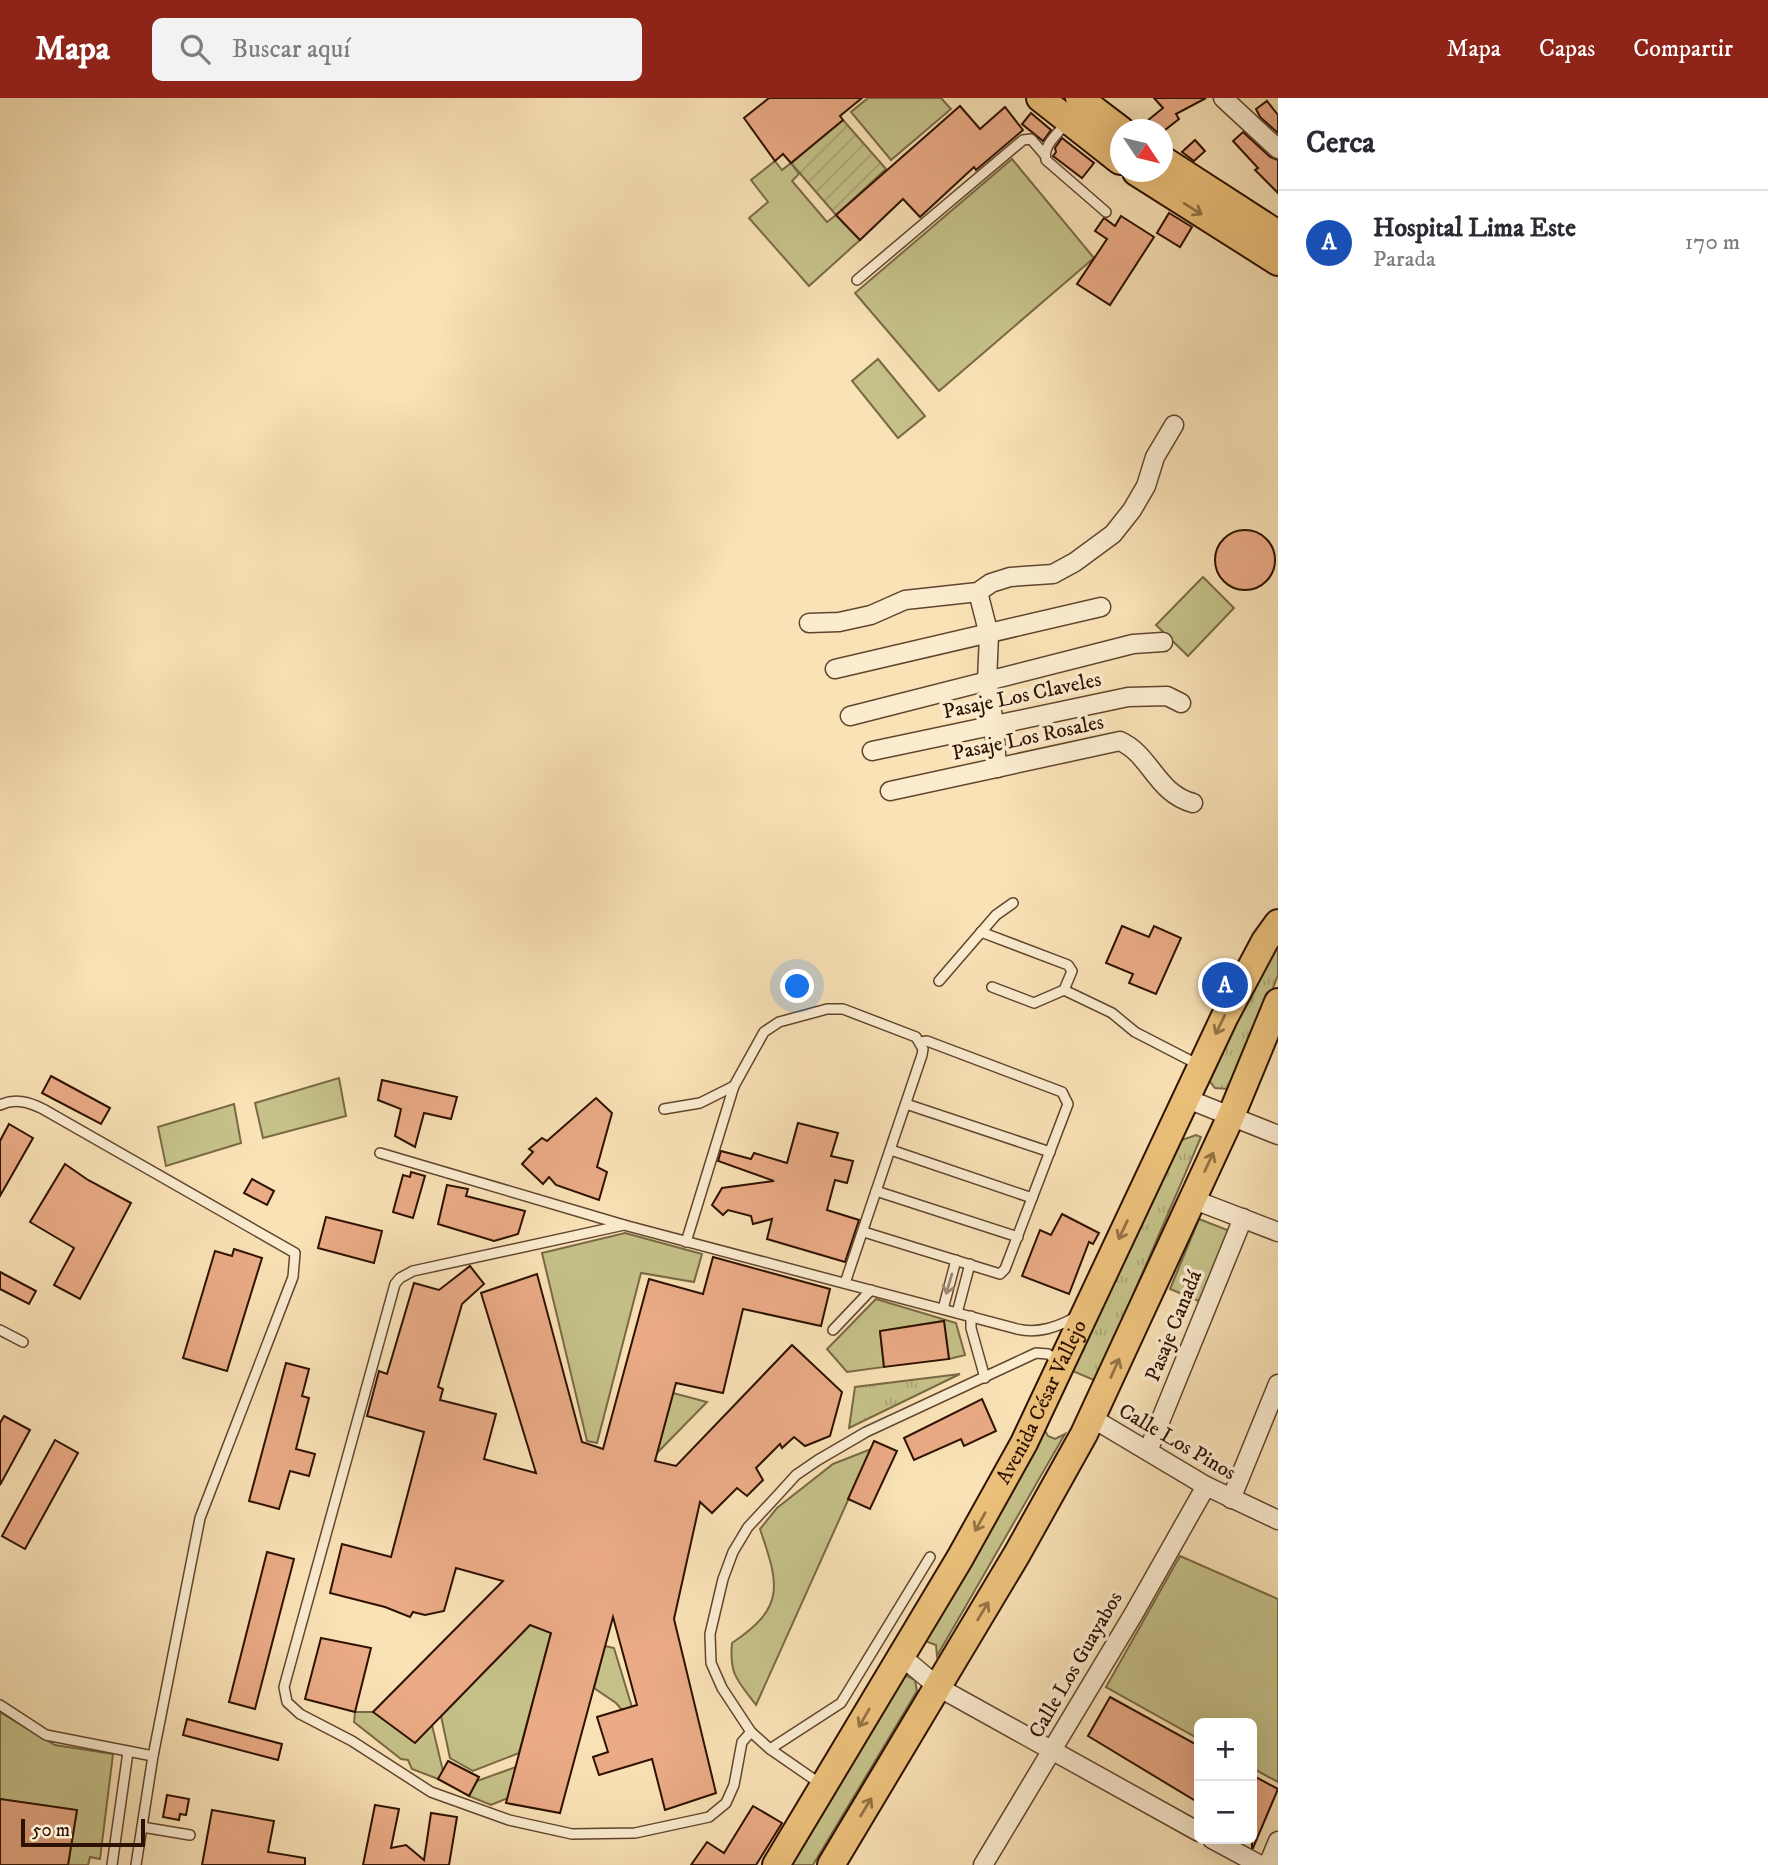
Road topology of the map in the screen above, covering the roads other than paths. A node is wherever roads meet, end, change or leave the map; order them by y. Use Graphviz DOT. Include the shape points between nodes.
graph roads {
  1 [pos="1223,98"];
  2 [pos="1063,105"];
  3 [pos="1110,125"];
  4 [pos="1278,149"];
  5 [pos="1110,150"];
  6 [pos="1044,154"];
  7 [pos="1173,166"];
  8 [pos="1152,182"];
  9 [pos="1106,212"];
  10 [pos="1278,234"];
  11 [pos="1278,262"];
  12 [pos="857,281"];
  13 [pos="1174,425"];
  14 [pos="978,592"];
  15 [pos="1101,607"];
  16 [pos="809,623"];
  17 [pos="989,635"];
  18 [pos="1163,642"];
  19 [pos="835,669"];
  20 [pos="987,681"];
  21 [pos="1181,704"];
  22 [pos="850,716"];
  23 [pos="995,724"];
  24 [pos="872,751"];
  25 [pos="997,768"];
  26 [pos="890,791"];
  27 [pos="1193,803"];
  28 [pos="1013,903"];
  29 [pos="1278,923"];
  30 [pos="981,933"];
  31 [pos="939,981"];
  32 [pos="992,987"];
  33 [pos="1064,990"];
  34 [pos="1278,1002"];
  35 [pos="1271,1040"];
  36 [pos="921,1042"];
  37 [pos="1200,1066"];
  38 [pos="734,1086"];
  39 [pos="1185,1098"];
  40 [pos="906,1104"];
  41 [pos="0,1105"];
  42 [pos="664,1109"];
  43 [pos="1231,1116"];
  44 [pos="1278,1135"];
  45 [pos="891,1150"];
  46 [pos="1050,1152"];
  47 [pos="380,1153"];
  48 [pos="876,1191"];
  49 [pos="1032,1198"];
  50 [pos="1192,1199"];
  51 [pos="1243,1218"];
  52 [pos="624,1226"];
  53 [pos="864,1232"];
  54 [pos="1278,1232"];
  55 [pos="1018,1237"];
  56 [pos="686,1242"];
  57 [pos="956,1260"];
  58 [pos="970,1264"];
  59 [pos="845,1283"];
  60 [pos="871,1290"];
  61 [pos="943,1309"];
  62 [pos="1086,1311"];
  63 [pos="957,1313"];
  64 [pos="971,1316"];
  65 [pos="0,1330"];
  66 [pos="833,1330"];
  67 [pos="23,1342"];
  68 [pos="1062,1363"];
  69 [pos="985,1378"];
  70 [pos="1278,1384"];
  71 [pos="1092,1418"];
  72 [pos="1148,1451"];
  73 [pos="1206,1486"];
  74 [pos="1231,1499"];
  75 [pos="1278,1520"];
  76 [pos="930,1557"];
  77 [pos="900,1655"];
  78 [pos="937,1687"];
  79 [pos="0,1705"];
  80 [pos="751,1732"];
  81 [pos="770,1749"];
  82 [pos="128,1752"];
  83 [pos="1052,1752"];
  84 [pos="153,1756"];
  85 [pos="824,1786"];
  86 [pos="142,1827"];
  87 [pos="1194,1829"];
  88 [pos="190,1835"];
  89 [pos="1278,1841"];
  90 [pos="1221,1844"];
  91 [pos="112,1865"];
  92 [pos="136,1865"];
  93 [pos="776,1865"];
  94 [pos="831,1865"];
  95 [pos="983,1865"];
  96 [pos="1260,1865"];
  97 [pos="1268,1865"];
  1 -- 4 [label="street"];
  2 -- 3 [label="main road"];
  2 -- 5 [label="main road"];
  2 -- 6 [label="lane"];
  6 -- 9 [label="lane"];
  6 -- 12 [label="lane" via="1031,139 1023,140"];
  7 -- 10 [label="main road"];
  8 -- 11 [label="main road, one-way"];
  13 -- 14 [label="street" via="1154,457 1146,486 1113,534 1053,574 1010,577"];
  14 -- 16 [label="street" via="905,600 871,615"];
  14 -- 17 [label="street"];
  15 -- 17 [label="street"];
  17 -- 19 [label="street"];
  17 -- 20 [label="street"];
  18 -- 20 [label="street" via="1133,644"];
  20 -- 22 [label="street"];
  20 -- 23 [label="street"];
  21 -- 23 [label="street, Pasaje Los Claveles" via="1167,696 1128,697"];
  23 -- 24 [label="street, Pasaje Los Claveles"];
  23 -- 25 [label="street"];
  25 -- 26 [label="street, Pasaje Los Rosales"];
  25 -- 27 [label="street, Pasaje Los Rosales" via="1120,741 1132,747 1163,786"];
  28 -- 30 [label="lane"];
  29 -- 37 [label="main road, Avenida César Vallejo, one-way"];
  30 -- 31 [label="lane"];
  30 -- 33 [label="lane" via="1068,965 1072,971"];
  32 -- 33 [label="lane" via="1034,1003"];
  33 -- 37 [label="lane"];
  34 -- 35 [label="main road"];
  35 -- 43 [label="main road"];
  36 -- 38 [label="lane" via="909,1033 843,1009 827,1009 770,1026"];
  36 -- 40 [label="lane" via="922,1055"];
  36 -- 46 [label="lane" via="1062,1091 1068,1104"];
  37 -- 39 [label="main road, Avenida César Vallejo"];
  38 -- 42 [label="lane" via="700,1103"];
  38 -- 56 [label="lane"];
  39 -- 43 [label="street"];
  39 -- 62 [label="main road, Avenida César Vallejo, one-way"];
  40 -- 45 [label="lane"];
  40 -- 46 [label="lane"];
  41 -- 84 [label="lane" via="26,1101 43,1109 295,1253 293,1277 200,1518"];
  43 -- 44 [label="street"];
  50 -- 43 [label="main road, one-way"];
  45 -- 48 [label="lane"];
  45 -- 49 [label="lane"];
  46 -- 49 [label="lane"];
  47 -- 52 [label="lane"];
  48 -- 53 [label="lane"];
  48 -- 55 [label="lane"];
  49 -- 55 [label="lane"];
  50 -- 51 [label="street"];
  71 -- 50 [label="main road, one-way"];
  51 -- 54 [label="street"];
  51 -- 72 [label="street, Pasaje Canadá"];
  52 -- 56 [label="lane"];
  52 -- 80 [label="lane" via="412,1271 395,1284 326,1526 284,1695 299,1714 352,1741 431,1792 509,1820 572,1833 635,1833 709,1817 726,1803 742,1742"];
  53 -- 57 [label="lane"];
  53 -- 59 [label="lane"];
  55 -- 58 [label="lane" via="1000,1274"];
  56 -- 59 [label="lane"];
  57 -- 58 [label="lane"];
  57 -- 61 [label="lane, one-way"];
  58 -- 63 [label="lane"];
  59 -- 60 [label="lane"];
  60 -- 61 [label="lane"];
  60 -- 66 [label="lane"];
  61 -- 63 [label="lane"];
  62 -- 64 [label="lane" via="1031,1332"];
  62 -- 68 [label="main road, Avenida César Vallejo"];
  63 -- 64 [label="lane"];
  64 -- 69 [label="lane"];
  65 -- 67 [label="lane"];
  68 -- 69 [label="lane" via="1036,1353"];
  68 -- 77 [label="main road, Avenida César Vallejo, one-way" via="1024,1443"];
  69 -- 80 [label="lane" via="866,1432 818,1460 796,1475 748,1527 723,1579 710,1634 711,1662"];
  70 -- 74 [label="street"];
  71 -- 72 [label="street, Calle Los Pinos"];
  78 -- 71 [label="main road, one-way"];
  72 -- 73 [label="street, Calle Los Pinos"];
  73 -- 74 [label="street, Calle Los Pinos"];
  73 -- 83 [label="street, Calle Los Guayabos"];
  74 -- 75 [label="street, Calle Los Pinos"];
  76 -- 81 [label="lane" via="841,1703"];
  77 -- 78 [label="street"];
  77 -- 85 [label="main road, Avenida César Vallejo, one-way"];
  78 -- 83 [label="street"];
  94 -- 78 [label="main road, one-way"];
  79 -- 82 [label="lane" via="46,1735"];
  80 -- 81 [label="lane"];
  81 -- 85 [label="lane"];
  82 -- 84 [label="lane"];
  82 -- 91 [label="lane"];
  83 -- 87 [label="street"];
  83 -- 95 [label="street, Calle Los Guayabos"];
  84 -- 86 [label="lane"];
  85 -- 93 [label="main road, Avenida César Vallejo"];
  86 -- 88 [label="lane"];
  86 -- 92 [label="lane"];
  89 -- 97 [label="street"];
  90 -- 96 [label="street"];
}
